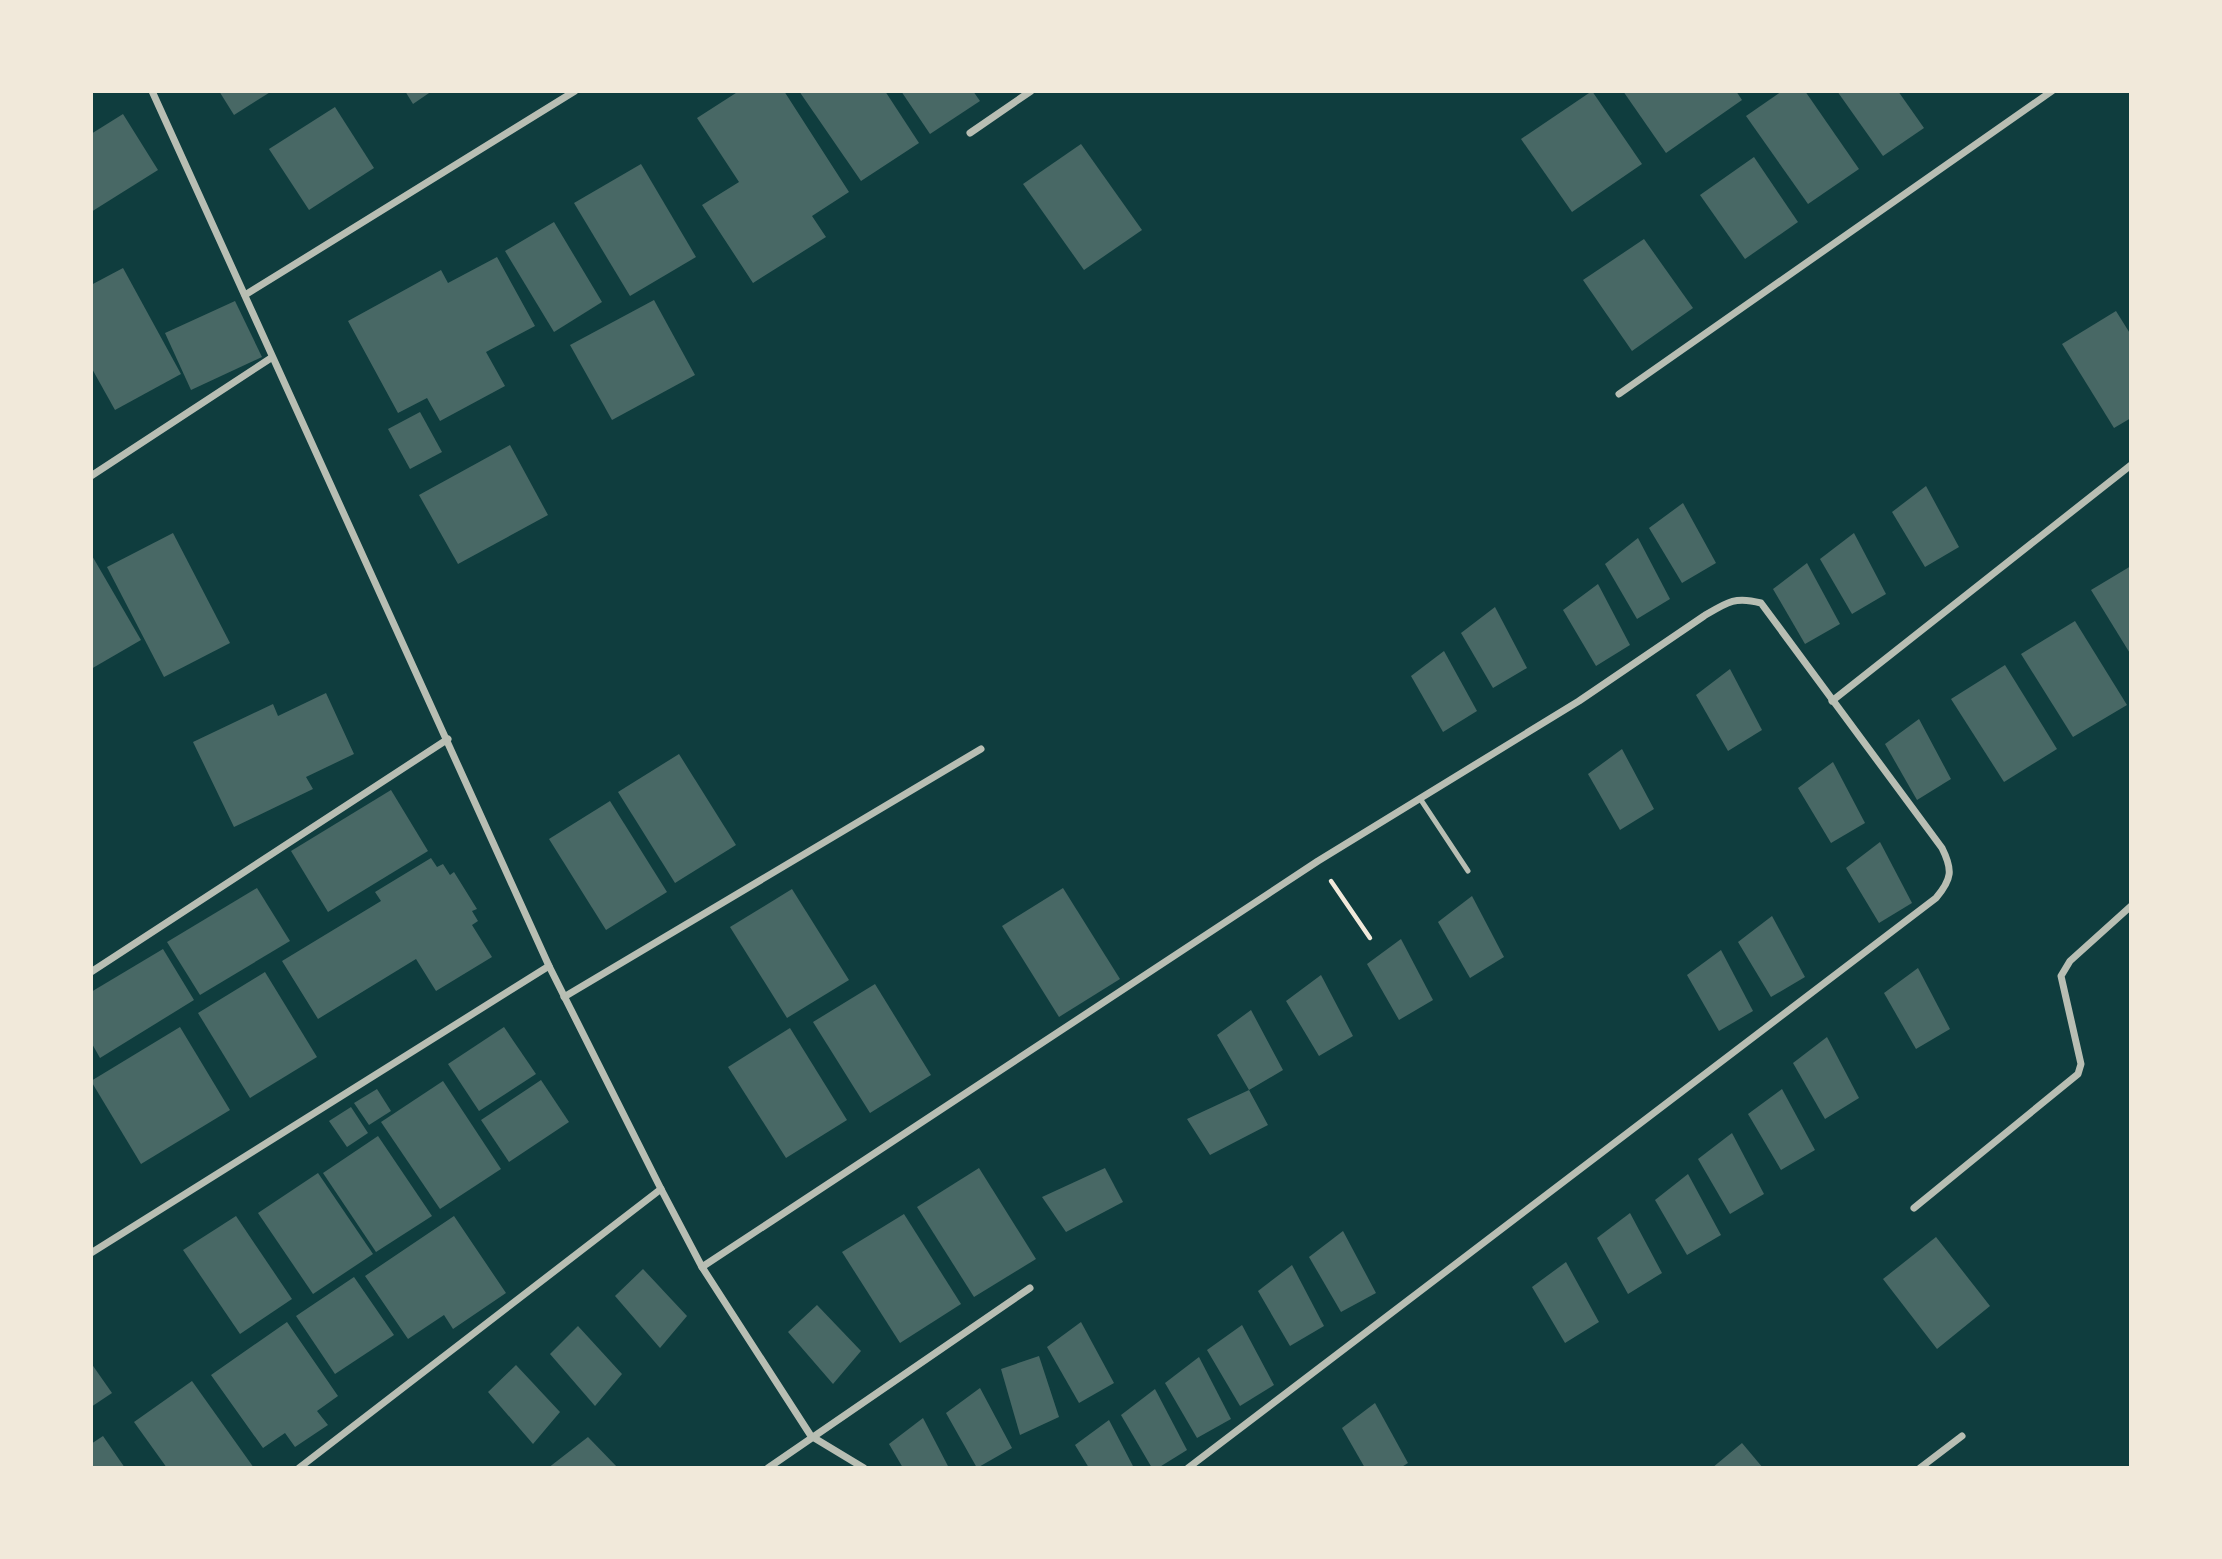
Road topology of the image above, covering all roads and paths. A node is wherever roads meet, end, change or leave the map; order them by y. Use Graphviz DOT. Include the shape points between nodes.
graph roads {
  1 [pos="152,91"];
  2 [pos="575,91"];
  3 [pos="1031,91"];
  4 [pos="2052,91"];
  5 [pos="970,133"];
  6 [pos="245,295"];
  7 [pos="271,358"];
  8 [pos="1619,394"];
  9 [pos="2131,466"];
  10 [pos="91,476"];
  11 [pos="1832,701"];
  12 [pos="448,739"];
  13 [pos="981,749"];
  14 [pos="1421,800"];
  15 [pos="1318,861"];
  16 [pos="1468,871"];
  17 [pos="2131,906"];
  18 [pos="1370,938"];
  19 [pos="549,966"];
  20 [pos="91,972"];
  21 [pos="564,997"];
  22 [pos="661,1189"];
  23 [pos="1914,1208"];
  24 [pos="91,1253"];
  25 [pos="702,1267"];
  26 [pos="1030,1288"];
  27 [pos="810,1436"];
  28 [pos="1962,1436"];
  29 [pos="299,1468"];
  30 [pos="768,1468"];
  31 [pos="864,1468"];
  32 [pos="1188,1468"];
  33 [pos="1920,1468"];
  1 -- 6 [label="street"];
  2 -- 6 [label="street"];
  3 -- 5 [label="street"];
  4 -- 8 [label="street"];
  6 -- 7 [label="street"];
  7 -- 10 [label="street"];
  7 -- 12 [label="street"];
  9 -- 11 [label="street"];
  11 -- 14 [label="street" via="1761,603 1742,598 1714,610"];
  11 -- 32 [label="street" via="1942,848 1951,866 1949,883 1936,898"];
  12 -- 19 [label="street"];
  12 -- 20 [label="street"];
  13 -- 21 [label="street"];
  14 -- 15 [label="street"];
  14 -- 16 [label="lane"];
  15 -- 18 [label="path"];
  15 -- 25 [label="street"];
  17 -- 23 [label="street" via="2070,961 2060,976 2081,1064 2078,1074"];
  19 -- 21 [label="street"];
  19 -- 24 [label="street"];
  21 -- 22 [label="street"];
  22 -- 25 [label="street"];
  22 -- 29 [label="street"];
  25 -- 27 [label="street"];
  26 -- 27 [label="street"];
  27 -- 30 [label="street"];
  27 -- 31 [label="street"];
  28 -- 33 [label="street"];
}
